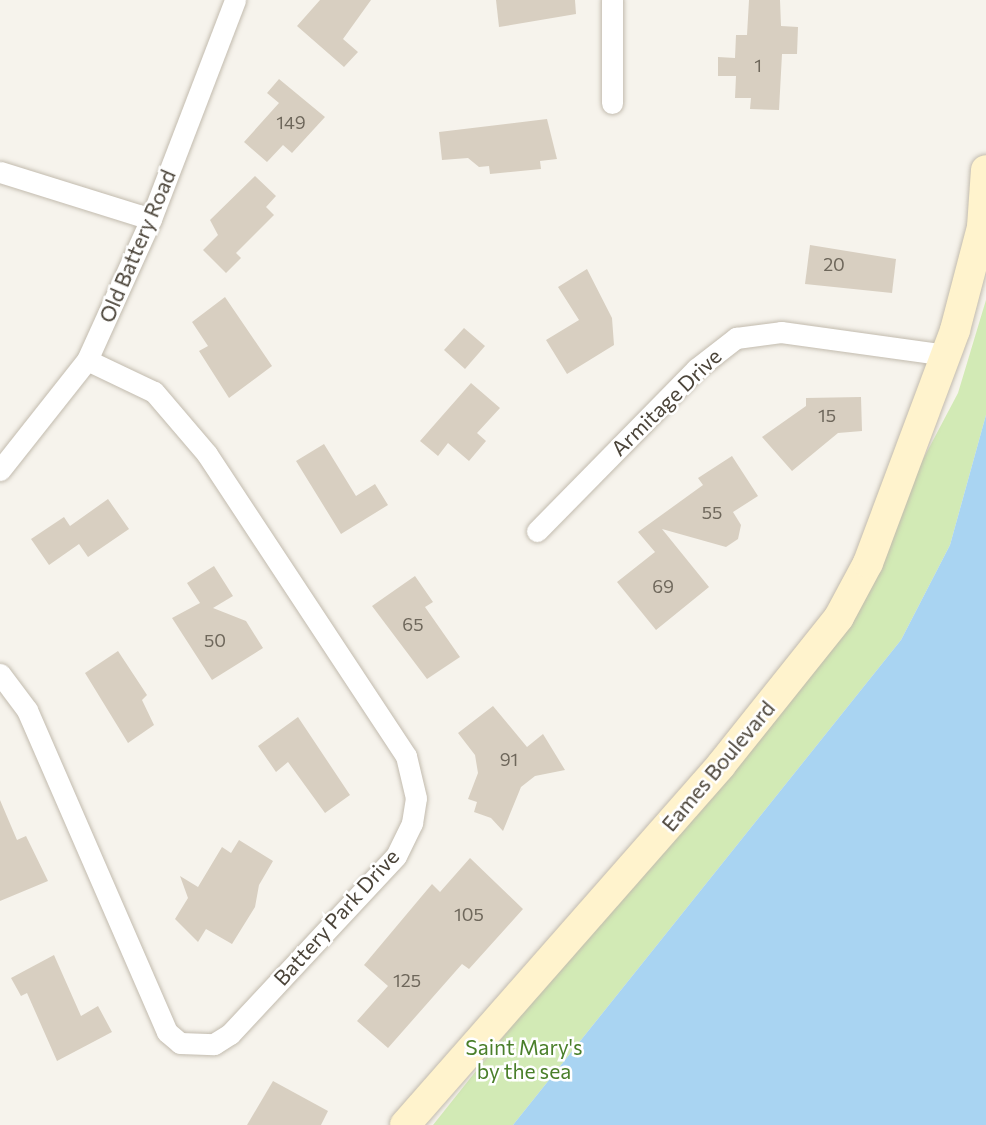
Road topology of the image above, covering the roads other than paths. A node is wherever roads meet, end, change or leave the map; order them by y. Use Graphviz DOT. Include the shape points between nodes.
graph roads {
  1 [pos="235,0"];
  2 [pos="612,0"];
  3 [pos="612,103"];
  4 [pos="986,170"];
  5 [pos="0,172"];
  6 [pos="151,219"];
  7 [pos="947,355"];
  8 [pos="87,360"];
  9 [pos="0,470"];
  10 [pos="537,531"];
  11 [pos="0,674"];
  12 [pos="405,1125"];
  1 -- 6 [label="street, Old Battery Road"];
  2 -- 3 [label="street"];
  4 -- 7 [label="street, Eames Boulevard" via="974,266"];
  5 -- 6 [label="street"];
  6 -- 8 [label="street, Old Battery Road"];
  7 -- 10 [label="street, Armitage Drive" via="781,332 736,338 696,369"];
  7 -- 12 [label="street, Eames Boulevard" via="868,563 839,617 721,765"];
  8 -- 9 [label="street, Old Battery Road"];
  8 -- 11 [label="street, Battery Park Drive" via="154,392 207,454 406,756 416,798 412,823 396,856 230,1034 214,1044 180,1043 167,1031 27,710"];
}
